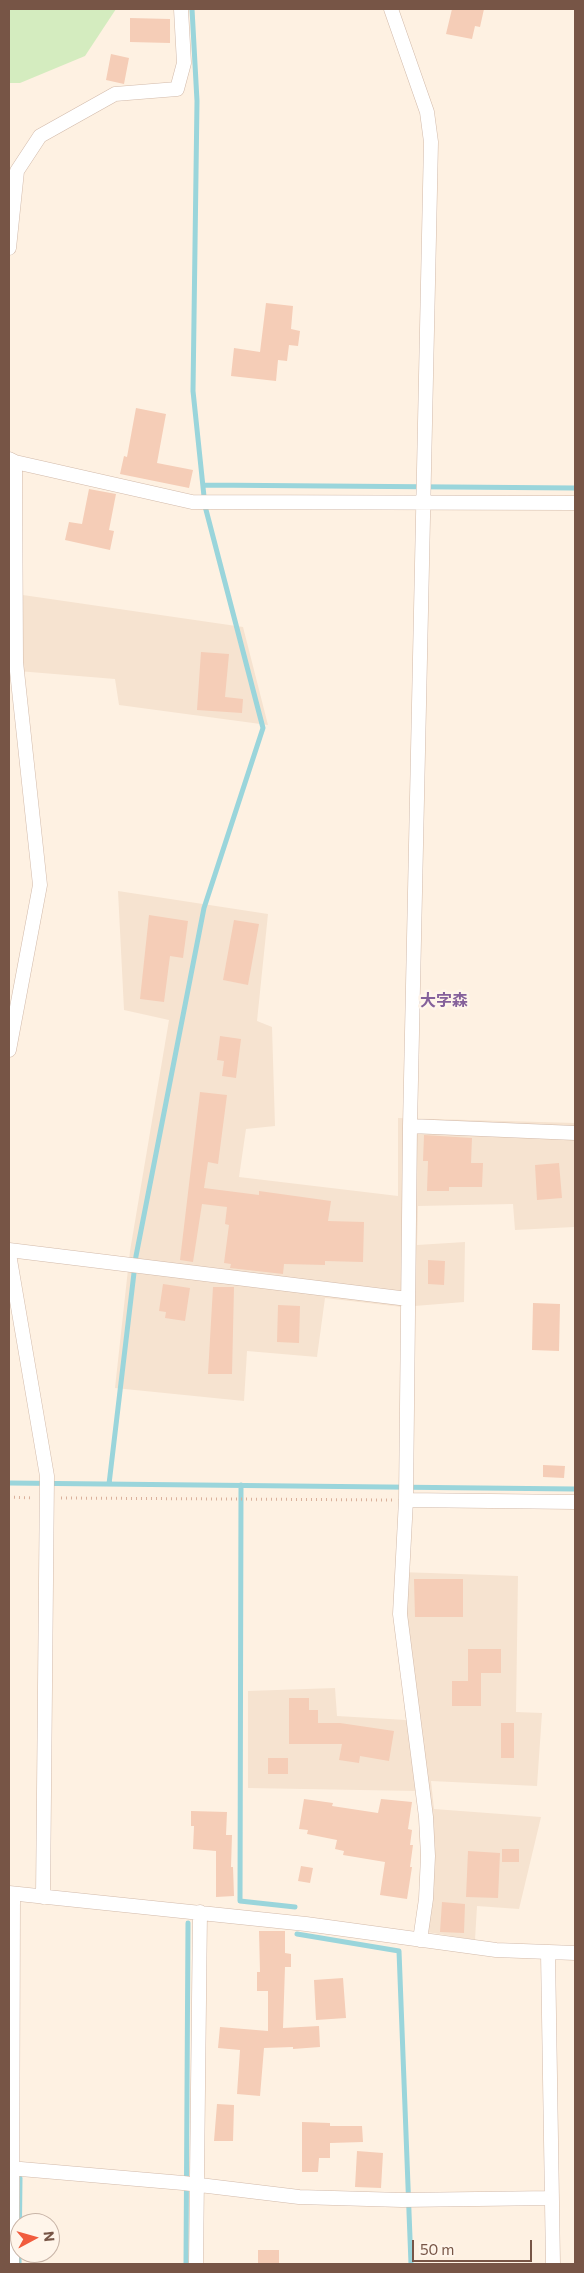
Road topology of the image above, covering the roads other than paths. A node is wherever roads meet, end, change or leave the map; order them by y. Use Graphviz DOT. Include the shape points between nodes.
graph roads {
  1 [pos="181,9"];
  2 [pos="391,9"];
  3 [pos="9,248"];
  4 [pos="12,460"];
  5 [pos="424,502"];
  6 [pos="575,504"];
  7 [pos="9,1050"];
  8 [pos="410,1126"];
  9 [pos="575,1132"];
  10 [pos="9,1250"];
  11 [pos="9,1254"];
  12 [pos="408,1299"];
  13 [pos="406,1500"];
  14 [pos="575,1502"];
  15 [pos="11,1894"];
  16 [pos="43,1897"];
  17 [pos="200,1912"];
  18 [pos="420,1940"];
  19 [pos="548,1953"];
  20 [pos="575,1953"];
  21 [pos="12,2173"];
  22 [pos="190,2184"];
  23 [pos="552,2198"];
  24 [pos="12,2264"];
  25 [pos="196,2264"];
  26 [pos="553,2264"];
  1 -- 3 [label="street" via="184,63 176,89 115,94 40,136 17,171"];
  2 -- 5 [label="street" via="427,112 431,142"];
  4 -- 5 [label="street" via="192,502"];
  4 -- 7 [label="street" via="16,662 40,885"];
  5 -- 6 [label="street"];
  5 -- 8 [label="street"];
  8 -- 9 [label="street"];
  8 -- 12 [label="street"];
  10 -- 12 [label="street"];
  11 -- 16 [label="street" via="47,1488"];
  12 -- 13 [label="street"];
  13 -- 14 [label="street"];
  13 -- 18 [label="street" via="400,1614 428,1856"];
  15 -- 16 [label="street"];
  15 -- 21 [label="street"];
  16 -- 17 [label="street"];
  17 -- 18 [label="street"];
  17 -- 22 [label="street"];
  18 -- 19 [label="street"];
  19 -- 20 [label="street"];
  19 -- 23 [label="street"];
  21 -- 22 [label="street"];
  21 -- 24 [label="street"];
  22 -- 23 [label="street" via="299,2197 409,2200"];
  22 -- 25 [label="street"];
  23 -- 26 [label="street"];
}
